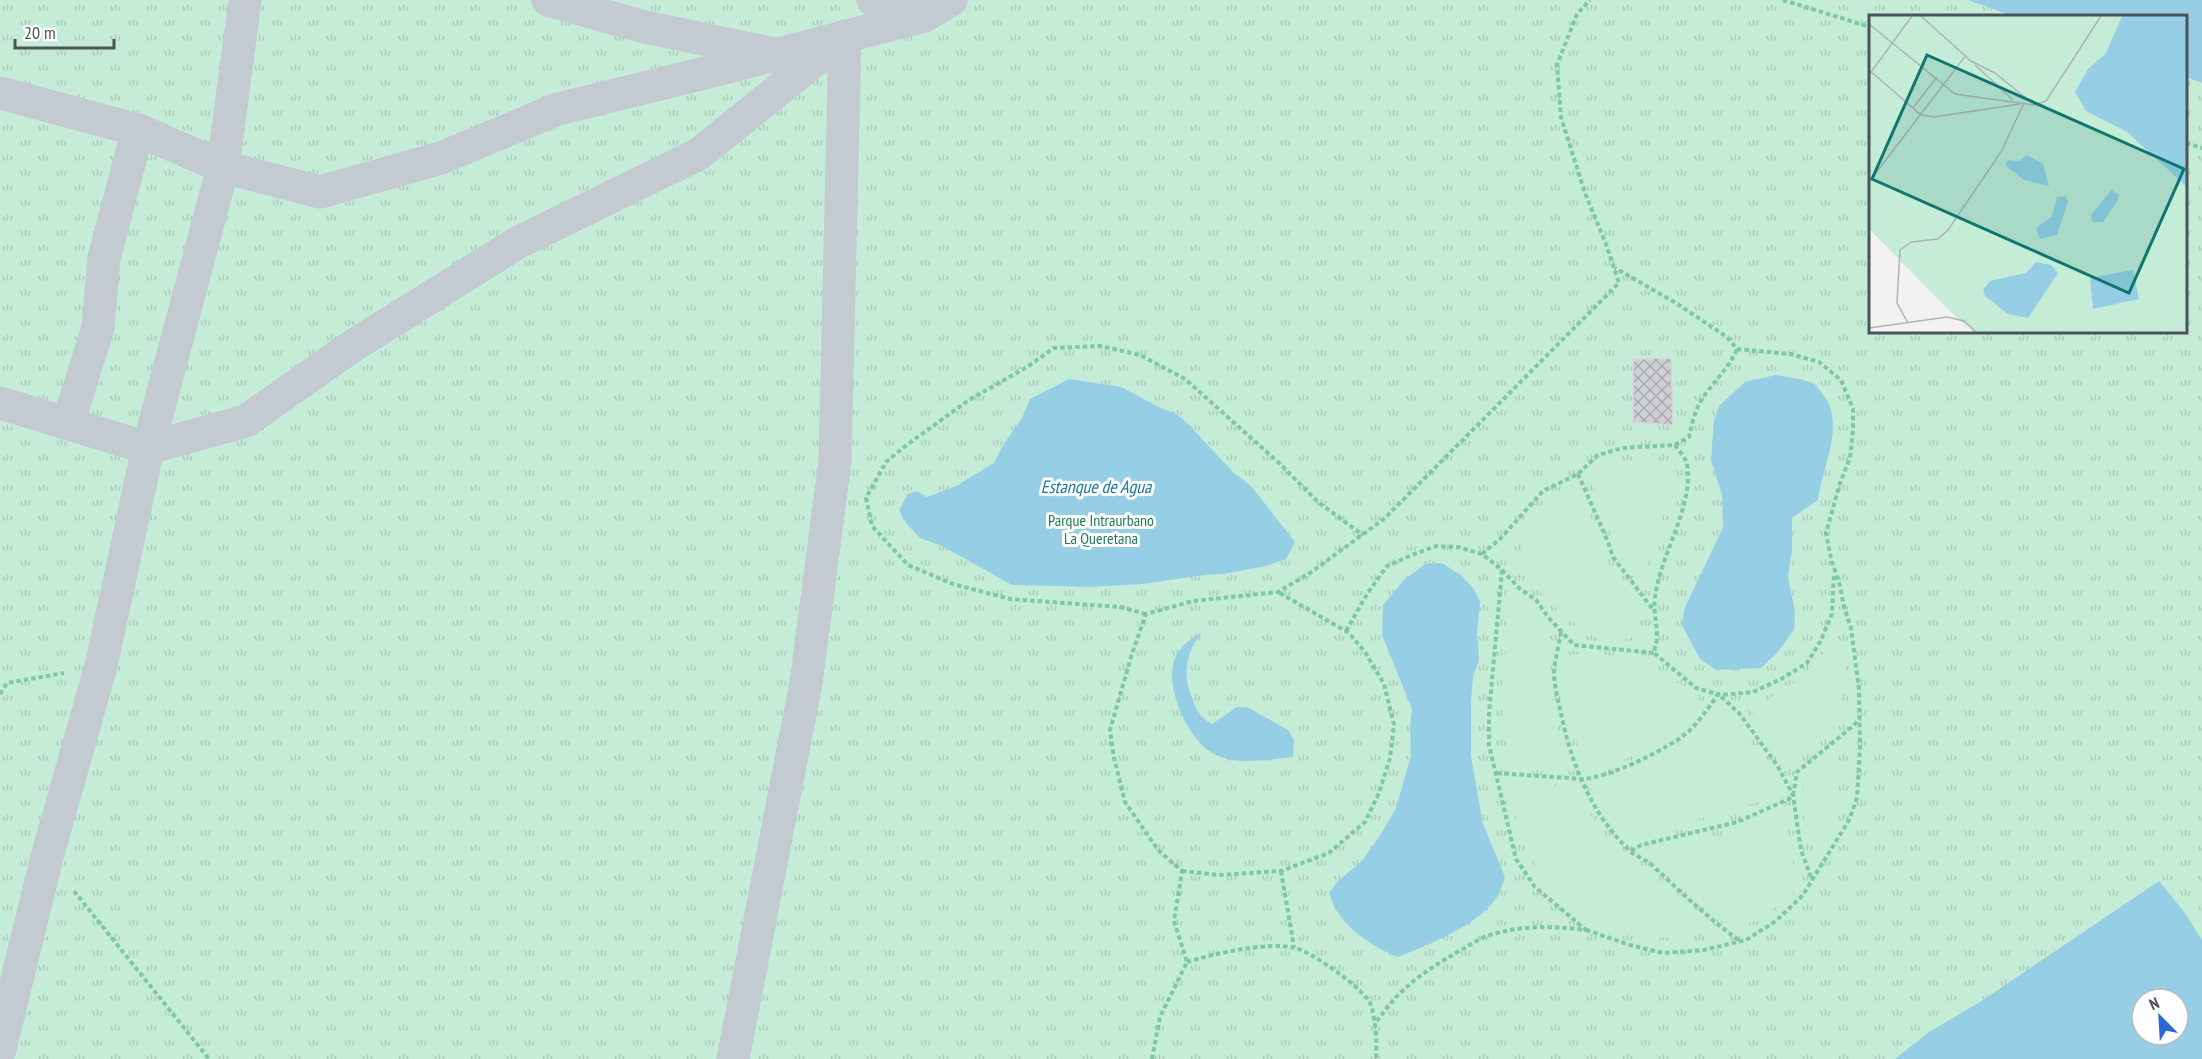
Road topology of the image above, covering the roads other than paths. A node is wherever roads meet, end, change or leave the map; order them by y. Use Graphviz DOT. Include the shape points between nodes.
graph roads {
  1 [pos="245,0"];
  2 [pos="548,0"];
  3 [pos="873,0"];
  4 [pos="938,8"];
  5 [pos="845,36"];
  6 [pos="775,54"];
  7 [pos="0,93"];
  8 [pos="138,130"];
  9 [pos="223,167"];
  10 [pos="0,403"];
  11 [pos="68,423"];
  12 [pos="148,448"];
  13 [pos="0,1050"];
  14 [pos="733,1059"];
  1 -- 9 [label="street"];
  2 -- 6 [label="street" via="645,27"];
  3 -- 4 [label="street"];
  4 -- 5 [label="street"];
  5 -- 6 [label="street"];
  5 -- 12 [label="street" via="699,154 519,242 351,347 246,421"];
  5 -- 14 [label="street" via="835,461 806,683"];
  6 -- 9 [label="street" via="558,109 441,158 320,192"];
  7 -- 8 [label="street"];
  8 -- 9 [label="street"];
  8 -- 11 [label="street" via="104,258 98,328"];
  9 -- 12 [label="street"];
  10 -- 11 [label="street"];
  11 -- 12 [label="street"];
  12 -- 13 [label="street" via="101,666 47,857"];
}
